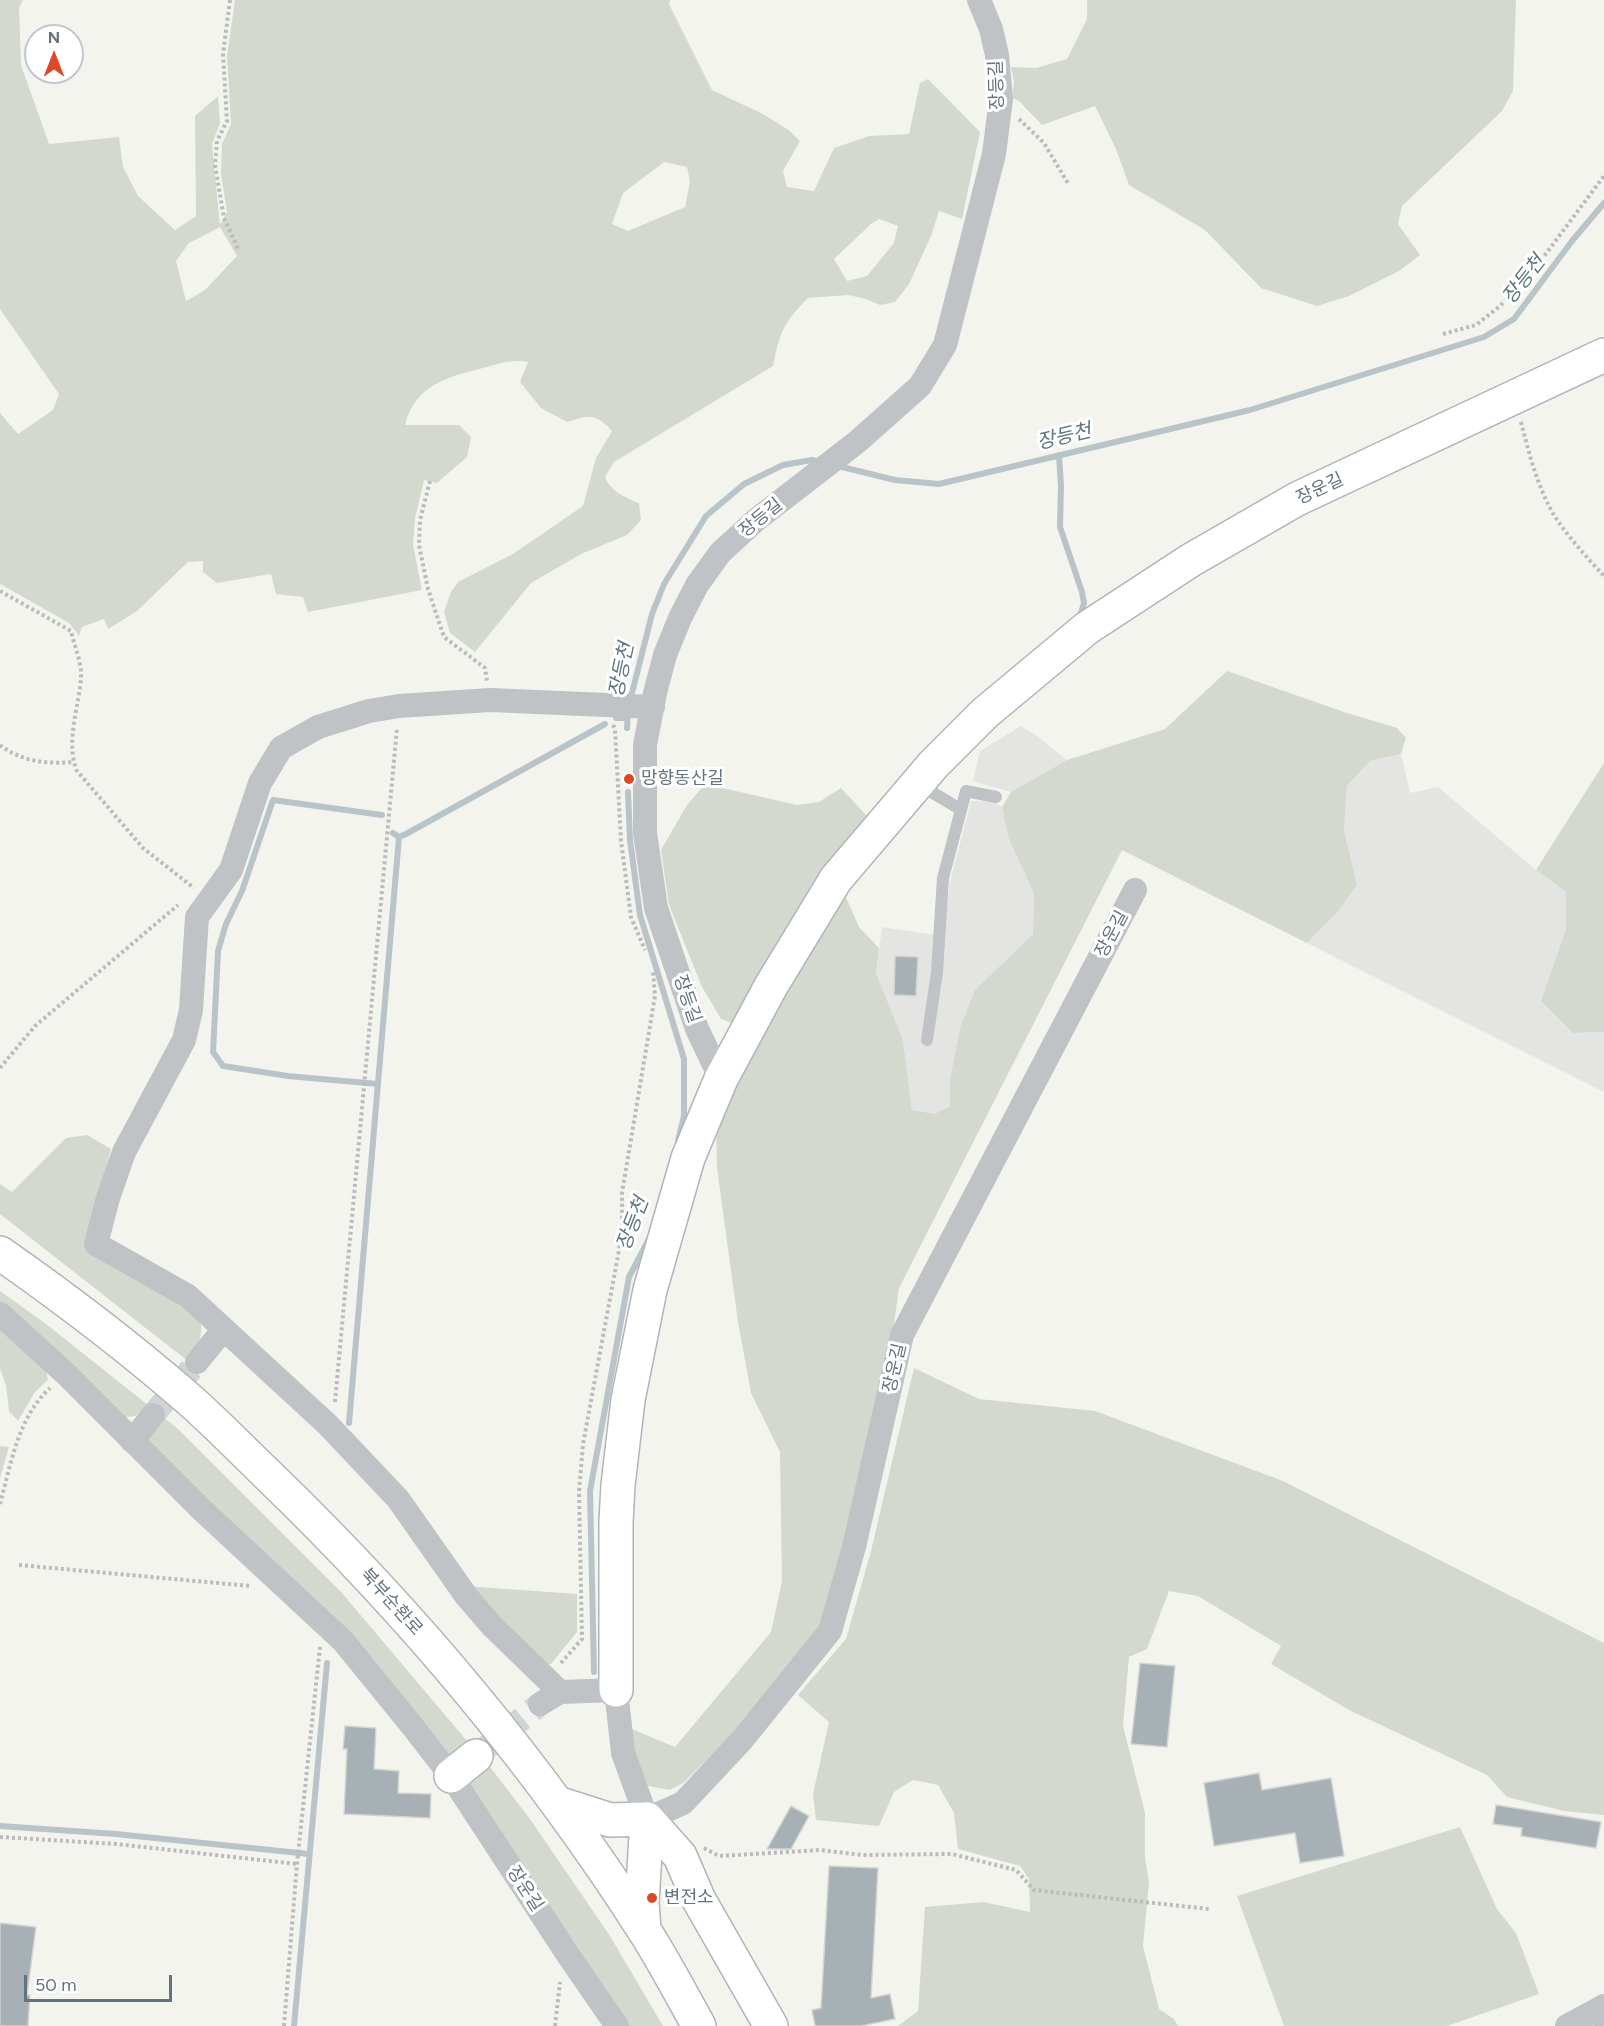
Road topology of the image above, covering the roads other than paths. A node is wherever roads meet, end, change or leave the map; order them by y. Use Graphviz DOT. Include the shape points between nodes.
graph roads {
  1 [pos="979,0"];
  2 [pos="1604,355"];
  3 [pos="629,706"];
  4 [pos="917,784"];
  5 [pos="996,797"];
  6 [pos="960,808"];
  7 [pos="1135,890"];
  8 [pos="927,1040"];
  9 [pos="721,1079"];
  10 [pos="0,1253"];
  11 [pos="0,1314"];
  12 [pos="224,1329"];
  13 [pos="197,1362"];
  14 [pos="153,1415"];
  15 [pos="132,1441"];
  16 [pos="616,1690"];
  17 [pos="557,1803"];
  18 [pos="647,1819"];
  19 [pos="644,1930"];
  20 [pos="1604,2006"];
  21 [pos="617,2026"];
  22 [pos="699,2026"];
  23 [pos="771,2026"];
  24 [pos="1567,2026"];
  1 -- 3 [label="street, 장등길" via="997,55 1001,99 994,154 945,345 920,386 720,553 697,585 665,655"];
  2 -- 4 [label="street, 장운길" via="1297,499 1191,560 1087,628 985,713"];
  3 -- 9 [label="street, 장등길" via="645,745 645,821 656,908 697,1029"];
  3 -- 12 [label="street" via="490,700 399,706 318,727 281,748 260,783 231,870 197,917 191,1010 184,1040 124,1152 96,1244 188,1296"];
  4 -- 6 [label="lane"];
  4 -- 9 [label="street, 장운길" via="836,879 771,986"];
  5 -- 6 [label="lane" via="966,791"];
  6 -- 8 [label="lane" via="943,878 937,972"];
  7 -- 18 [label="street, 장운길" via="902,1335 854,1547 830,1631 742,1740 683,1803"];
  9 -- 16 [label="street, 장운길" via="688,1158 651,1290 628,1400 616,1522"];
  10 -- 17 [label="street, 북부순환로" via="96,1323 185,1396 309,1515 434,1649"];
  11 -- 15 [label="street, 장운길"];
  12 -- 13 [label="street"];
  12 -- 16 [label="street" via="328,1425 398,1499 467,1597 550,1698"];
  14 -- 15 [label="street"];
  15 -- 21 [label="street, 장운길" via="343,1641 413,1726 464,1766 568,1955"];
  16 -- 18 [label="street, 장운길" via="623,1753"];
  17 -- 18 [label="street" via="610,1820"];
  17 -- 19 [label="street, 북부순환로"];
  18 -- 19 [label="street"];
  18 -- 23 [label="street, 장운길" via="680,1856 699,1900"];
  19 -- 22 [label="street, 북부순환로"];
  20 -- 24 [label="street"];
}
